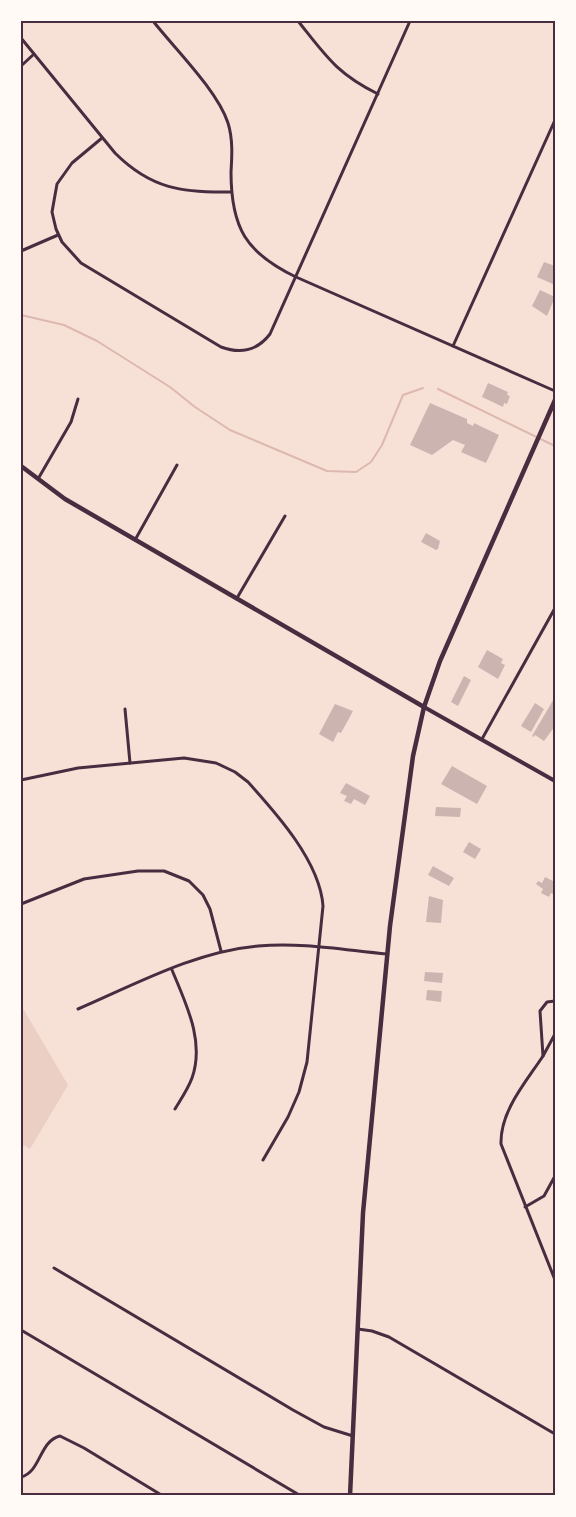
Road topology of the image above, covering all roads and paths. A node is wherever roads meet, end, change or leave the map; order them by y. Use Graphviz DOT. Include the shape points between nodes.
graph roads {
  1 [pos="153,21"];
  2 [pos="298,21"];
  3 [pos="410,21"];
  4 [pos="21,38"];
  5 [pos="34,54"];
  6 [pos="21,66"];
  7 [pos="378,94"];
  8 [pos="555,120"];
  9 [pos="102,138"];
  10 [pos="231,192"];
  11 [pos="58,235"];
  12 [pos="21,251"];
  13 [pos="296,277"];
  14 [pos="453,346"];
  15 [pos="555,391"];
  16 [pos="78,399"];
  17 [pos="555,400"];
  18 [pos="178,465"];
  19 [pos="21,466"];
  20 [pos="38,480"];
  21 [pos="285,516"];
  22 [pos="135,540"];
  23 [pos="238,598"];
  24 [pos="555,608"];
  25 [pos="424,708"];
  26 [pos="125,709"];
  27 [pos="482,739"];
  28 [pos="130,763"];
  29 [pos="21,780"];
  30 [pos="555,781"];
  31 [pos="21,904"];
  32 [pos="320,948"];
  33 [pos="221,952"];
  34 [pos="388,954"];
  35 [pos="172,970"];
  36 [pos="555,1001"];
  37 [pos="78,1009"];
  38 [pos="555,1034"];
  39 [pos="543,1056"];
  40 [pos="175,1109"];
  41 [pos="263,1160"];
  42 [pos="554,1179"];
  43 [pos="525,1207"];
  44 [pos="54,1268"];
  45 [pos="555,1280"];
  46 [pos="21,1330"];
  47 [pos="358,1330"];
  48 [pos="555,1434"];
  49 [pos="353,1436"];
  50 [pos="21,1477"];
  51 [pos="163,1496"];
  52 [pos="301,1496"];
  53 [pos="350,1496"];
  1 -- 10 [label="street" via="222,110 232,143"];
  2 -- 7 [label="street" via="339,71"];
  3 -- 7 [label="street"];
  4 -- 5 [label="street"];
  5 -- 6 [label="street"];
  5 -- 9 [label="street"];
  7 -- 13 [label="street"];
  8 -- 14 [label="street"];
  9 -- 10 [label="street" via="123,162 156,183 182,191"];
  9 -- 11 [label="street" via="72,163 57,184 52,212"];
  10 -- 13 [label="street" via="235,217 246,240 268,262"];
  11 -- 12 [label="street"];
  11 -- 13 [label="street" via="81,263 229,350 249,350 266,339"];
  13 -- 14 [label="street"];
  14 -- 15 [label="street"];
  16 -- 20 [label="street" via="71,422"];
  17 -- 25 [label="main road" via="441,660"];
  18 -- 22 [label="street"];
  19 -- 20 [label="main road"];
  20 -- 22 [label="main road" via="65,500"];
  21 -- 23 [label="street"];
  22 -- 23 [label="main road"];
  23 -- 25 [label="main road"];
  24 -- 27 [label="street"];
  25 -- 27 [label="street"];
  25 -- 34 [label="main road" via="406,804"];
  26 -- 28 [label="street"];
  27 -- 30 [label="street"];
  28 -- 29 [label="street" via="62,770"];
  28 -- 32 [label="street" via="200,759 226,767 248,782 316,873 324,906"];
  31 -- 33 [label="street" via="84,879 138,871 164,871 190,881 203,895"];
  32 -- 33 [label="street" via="277,945"];
  32 -- 34 [label="street"];
  32 -- 41 [label="street" via="304,1078 288,1117"];
  33 -- 35 [label="street"];
  34 -- 47 [label="main road" via="364,1213"];
  35 -- 37 [label="street"];
  35 -- 40 [label="street" via="192,1023 196,1048 192,1078"];
  36 -- 39 [label="street" via="546,1002 540,1011"];
  38 -- 39 [label="street"];
  39 -- 43 [label="street" via="506,1113 500,1132 502,1152"];
  42 -- 43 [label="street" via="544,1196"];
  43 -- 45 [label="street"];
  44 -- 49 [label="street" via="324,1428"];
  46 -- 52 [label="street"];
  47 -- 48 [label="street" via="390,1337"];
  47 -- 49 [label="main road"];
  49 -- 53 [label="main road"];
  50 -- 51 [label="street" via="31,1472 51,1440 60,1436"];
}
